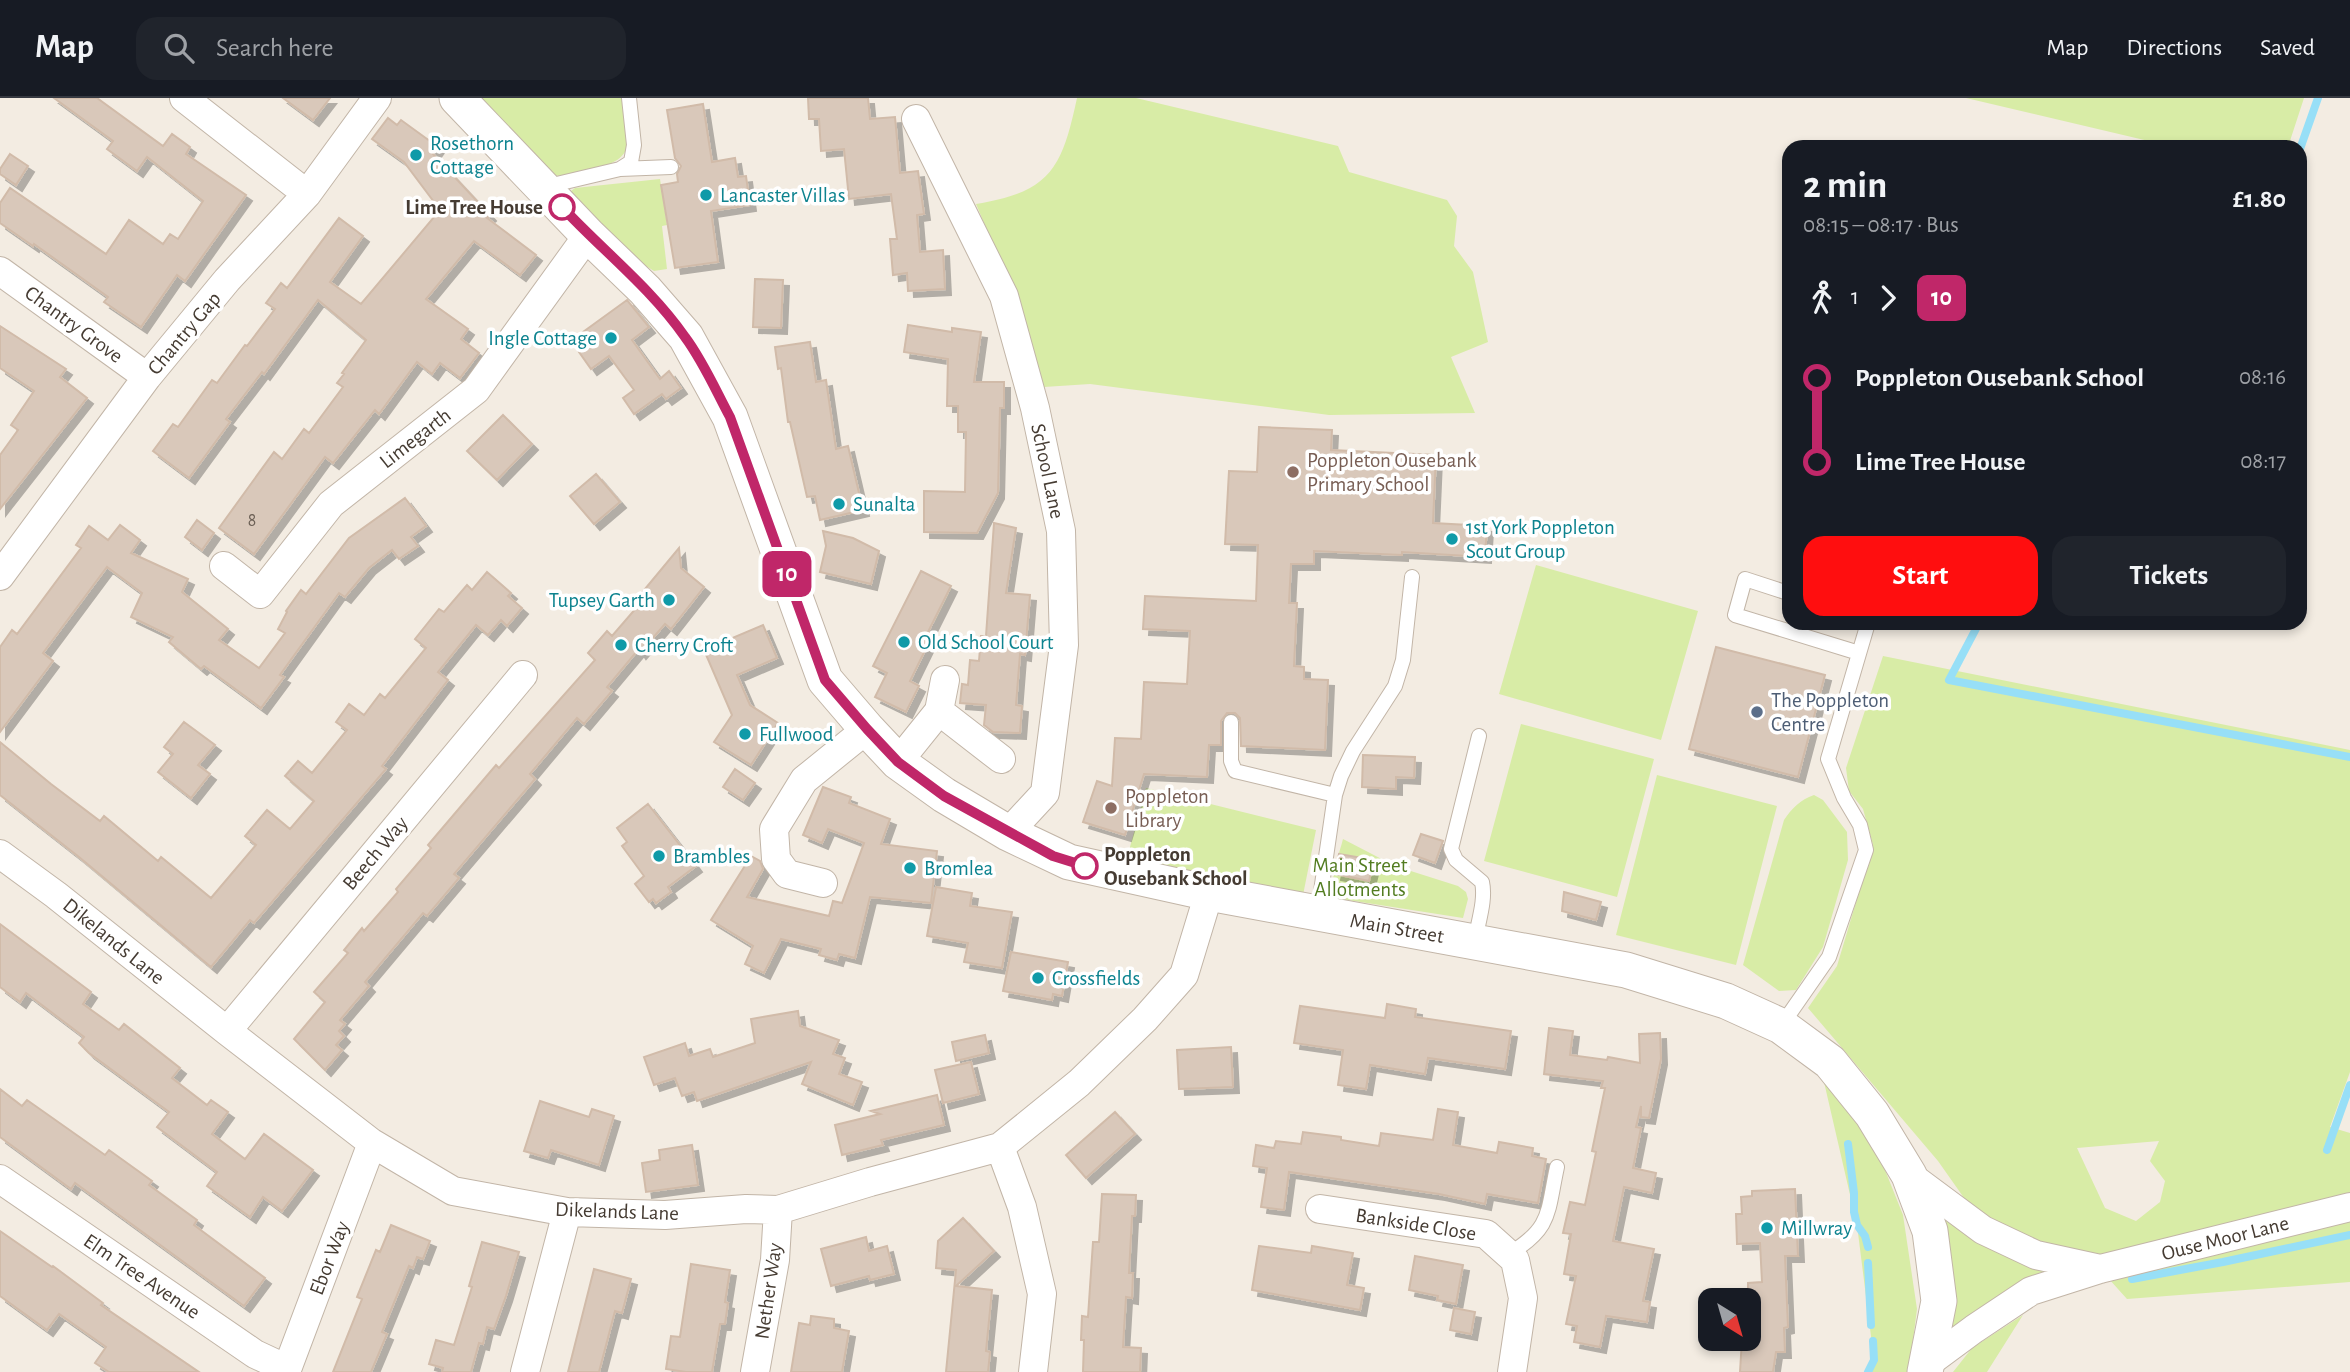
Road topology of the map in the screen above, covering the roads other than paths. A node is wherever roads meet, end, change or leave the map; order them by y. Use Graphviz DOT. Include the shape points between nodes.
graph roads {
  1 [pos="184,98"];
  2 [pos="377,98"];
  3 [pos="457,98"];
  4 [pos="629,98"];
  5 [pos="916,119"];
  6 [pos="671,167"];
  7 [pos="620,169"];
  8 [pos="542,187"];
  9 [pos="307,194"];
  10 [pos="588,235"];
  11 [pos="0,271"];
  12 [pos="147,377"];
  13 [pos="4,564"];
  14 [pos="224,566"];
  15 [pos="1412,577"];
  16 [pos="1782,591"];
  17 [pos="1782,629"];
  18 [pos="1784,630"];
  19 [pos="1866,630"];
  20 [pos="1859,653"];
  21 [pos="523,675"];
  22 [pos="945,680"];
  23 [pos="939,711"];
  24 [pos="1231,722"];
  25 [pos="867,729"];
  26 [pos="1479,736"];
  27 [pos="1001,759"];
  28 [pos="898,762"];
  29 [pos="1335,795"];
  30 [pos="1008,833"];
  31 [pos="0,854"];
  32 [pos="823,883"];
  33 [pos="1209,893"];
  34 [pos="1317,913"];
  35 [pos="1475,942"];
  36 [pos="1781,1026"];
  37 [pos="227,1031"];
  38 [pos="372,1143"];
  39 [pos="1000,1147"];
  40 [pos="1557,1167"];
  41 [pos="1909,1175"];
  42 [pos="0,1179"];
  43 [pos="2350,1208"];
  44 [pos="1320,1209"];
  45 [pos="778,1210"];
  46 [pos="567,1212"];
  47 [pos="1509,1254"];
  48 [pos="2100,1269"];
  49 [pos="1926,1367"];
  50 [pos="287,1371"];
  51 [pos="526,1372"];
  52 [pos="755,1372"];
  53 [pos="1033,1372"];
  54 [pos="1512,1372"];
  1 -- 9 [label="street"];
  2 -- 9 [label="street, Chantry Gap"];
  3 -- 8 [label="street, Main Street"];
  4 -- 7 [label="lane" via="634,145 631,162"];
  5 -- 30 [label="street, School Lane" via="1004,296 1035,408 1061,531 1064,645 1045,793"];
  6 -- 7 [label="lane"];
  7 -- 8 [label="lane"];
  8 -- 10 [label="street, Main Street"];
  9 -- 12 [label="street, Chantry Gap" via="227,280"];
  10 -- 14 [label="street, Limegarth" via="476,390 331,504 260,594"];
  10 -- 25 [label="street, Main Street" via="686,337 730,417 825,680"];
  11 -- 12 [label="street, Chantry Grove"];
  12 -- 13 [label="street, Chantry Gap"];
  15 -- 29 [label="lane" via="1403,660 1395,686 1353,751"];
  16 -- 17 [label="lane" via="1745,579 1735,615"];
  18 -- 20 [label="lane"];
  19 -- 20 [label="lane"];
  20 -- 36 [label="lane" via="1828,759 1860,825 1866,850 1829,957"];
  21 -- 37 [label="street, Beech Way"];
  22 -- 23 [label="street"];
  23 -- 27 [label="street"];
  23 -- 28 [label="street"];
  24 -- 29 [label="lane" via="1235,771"];
  25 -- 28 [label="street, Main Street"];
  25 -- 32 [label="street" via="804,780 774,829 776,859 787,874"];
  26 -- 35 [label="lane" via="1451,849 1456,860 1482,882 1485,893"];
  28 -- 30 [label="street, Main Street" via="944,796"];
  29 -- 34 [label="lane"];
  30 -- 33 [label="street, Main Street" via="1069,862"];
  31 -- 37 [label="street, Dikelands Lane"];
  33 -- 34 [label="street, Main Street"];
  33 -- 39 [label="street, Dikelands Lane" via="1184,975 1079,1083"];
  34 -- 35 [label="street, Main Street"];
  35 -- 36 [label="street, Main Street" via="1626,970 1726,1002"];
  36 -- 41 [label="street, Main Street" via="1830,1062 1872,1114"];
  37 -- 38 [label="street, Dikelands Lane"];
  38 -- 46 [label="street, Dikelands Lane" via="453,1191"];
  38 -- 50 [label="street, Ebor Way"];
  39 -- 45 [label="street, Dikelands Lane"];
  39 -- 53 [label="street" via="1022,1207 1042,1294"];
  40 -- 47 [label="lane" via="1543,1226"];
  41 -- 48 [label="street, Ouse Moor Lane" via="1983,1230 2036,1255"];
  41 -- 49 [label="street, Main Street" via="1930,1231 1939,1301"];
  42 -- 50 [label="street, Elm Tree Avenue" via="255,1354"];
  43 -- 48 [label="street, Ouse Moor Lane"];
  44 -- 47 [label="street, Bankside Close" via="1486,1234"];
  45 -- 46 [label="street, Dikelands Lane" via="665,1215"];
  45 -- 52 [label="street, Nether Way" via="775,1260"];
  46 -- 51 [label="street"];
  47 -- 54 [label="street" via="1515,1260 1523,1298"];
  48 -- 49 [label="street, Ouse Moor Lane" via="2031,1291"];
}
